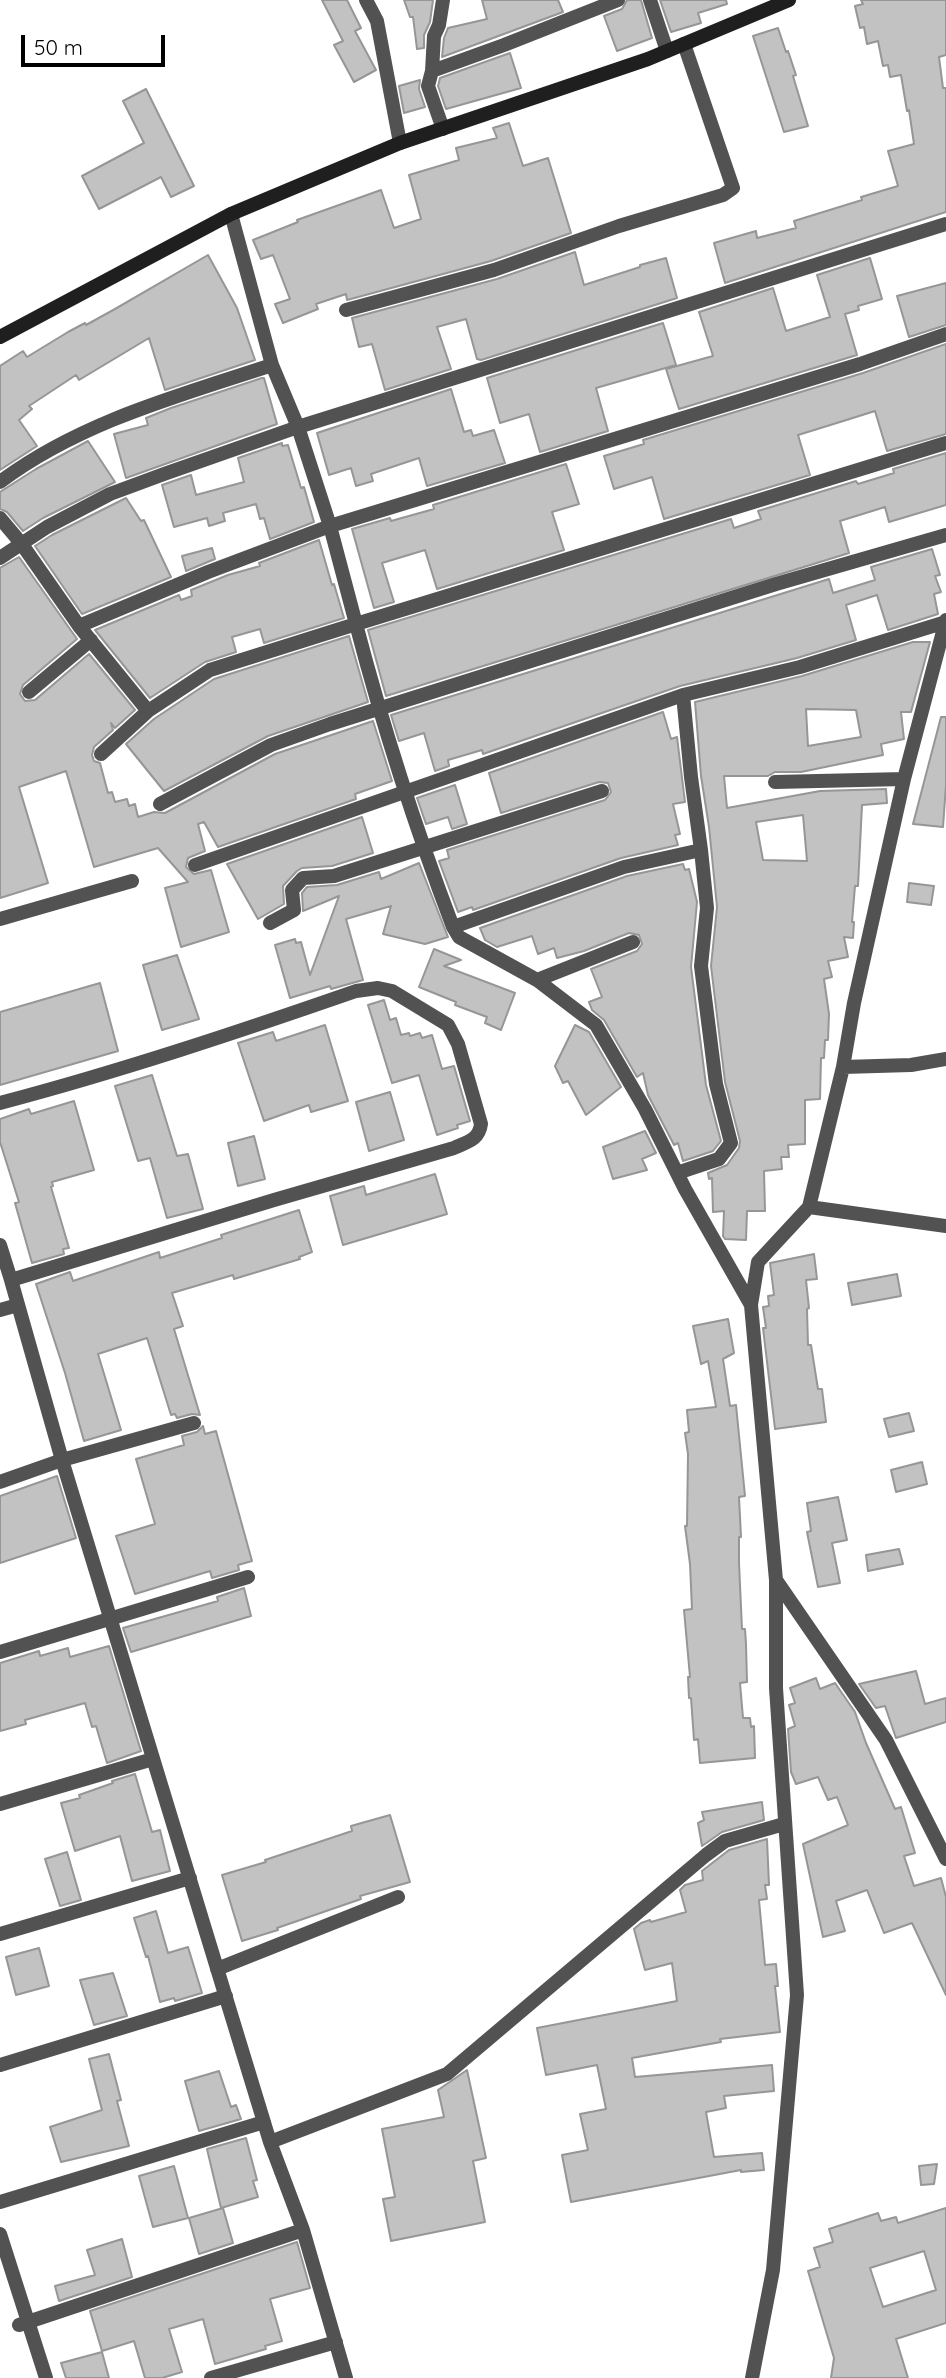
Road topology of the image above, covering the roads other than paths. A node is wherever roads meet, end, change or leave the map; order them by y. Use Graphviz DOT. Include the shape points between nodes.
graph roads {
  1 [pos="366,0"];
  2 [pos="443,0"];
  3 [pos="618,0"];
  4 [pos="650,0"];
  5 [pos="789,0"];
  6 [pos="764,5"];
  7 [pos="684,44"];
  8 [pos="667,51"];
  9 [pos="432,71"];
  10 [pos="443,129"];
  11 [pos="400,143"];
  12 [pos="230,214"];
  13 [pos="946,224"];
  14 [pos="346,310"];
  15 [pos="946,334"];
  16 [pos="0,337"];
  17 [pos="272,365"];
  18 [pos="298,427"];
  19 [pos="946,443"];
  20 [pos="0,482"];
  21 [pos="0,518"];
  22 [pos="330,527"];
  23 [pos="946,535"];
  24 [pos="21,543"];
  25 [pos="0,558"];
  26 [pos="946,621"];
  27 [pos="356,624"];
  28 [pos="79,626"];
  29 [pos="91,640"];
  30 [pos="29,691"];
  31 [pos="683,695"];
  32 [pos="379,709"];
  33 [pos="148,711"];
  34 [pos="101,754"];
  35 [pos="904,779"];
  36 [pos="775,782"];
  37 [pos="404,791"];
  38 [pos="602,791"];
  39 [pos="160,804"];
  40 [pos="423,846"];
  41 [pos="701,850"];
  42 [pos="195,865"];
  43 [pos="132,881"];
  44 [pos="0,919"];
  45 [pos="270,923"];
  46 [pos="453,927"];
  47 [pos="633,942"];
  48 [pos="537,980"];
  49 [pos="946,1059"];
  50 [pos="843,1067"];
  51 [pos="0,1103"];
  52 [pos="677,1173"];
  53 [pos="809,1207"];
  54 [pos="946,1226"];
  55 [pos="0,1245"];
  56 [pos="11,1280"];
  57 [pos="18,1305"];
  58 [pos="751,1305"];
  59 [pos="0,1310"];
  60 [pos="194,1423"];
  61 [pos="62,1460"];
  62 [pos="0,1482"];
  63 [pos="248,1577"];
  64 [pos="776,1580"];
  65 [pos="111,1618"];
  66 [pos="0,1652"];
  67 [pos="153,1759"];
  68 [pos="0,1804"];
  69 [pos="784,1824"];
  70 [pos="946,1859"];
  71 [pos="190,1878"];
  72 [pos="398,1897"];
  73 [pos="0,1934"];
  74 [pos="217,1969"];
  75 [pos="226,1996"];
  76 [pos="0,2065"];
  77 [pos="264,2122"];
  78 [pos="270,2142"];
  79 [pos="0,2202"];
  80 [pos="303,2230"];
  81 [pos="0,2234"];
  82 [pos="0,2264"];
  83 [pos="24,2323"];
  84 [pos="336,2342"];
  85 [pos="36,2378"];
  86 [pos="46,2378"];
  87 [pos="211,2378"];
  88 [pos="346,2378"];
  89 [pos="752,2378"];
  1 -- 11 [label="street" via="377,21"];
  2 -- 9 [label="street" via="433,36"];
  3 -- 9 [label="street"];
  4 -- 8 [label="street"];
  5 -- 6 [label="street"];
  6 -- 7 [label="street"];
  7 -- 8 [label="street"];
  7 -- 14 [label="street" via="733,188 494,270"];
  8 -- 10 [label="street"];
  9 -- 10 [label="street" via="428,86"];
  10 -- 11 [label="street"];
  11 -- 12 [label="street"];
  12 -- 16 [label="street"];
  12 -- 17 [label="street"];
  13 -- 18 [label="street"];
  15 -- 22 [label="street"];
  17 -- 18 [label="street"];
  17 -- 20 [label="street" via="90,428"];
  18 -- 22 [label="street"];
  18 -- 24 [label="street" via="110,494"];
  19 -- 27 [label="street"];
  21 -- 24 [label="street"];
  22 -- 27 [label="street"];
  22 -- 28 [label="street"];
  23 -- 32 [label="street"];
  24 -- 25 [label="street"];
  24 -- 28 [label="street"];
  26 -- 31 [label="street" via="800,667"];
  26 -- 35 [label="street"];
  27 -- 32 [label="street"];
  27 -- 33 [label="street" via="210,670"];
  28 -- 29 [label="street"];
  29 -- 30 [label="street"];
  29 -- 33 [label="street"];
  31 -- 37 [label="street"];
  31 -- 41 [label="street"];
  32 -- 37 [label="street"];
  32 -- 39 [label="street" via="271,745"];
  33 -- 34 [label="street"];
  35 -- 36 [label="street"];
  35 -- 50 [label="street"];
  37 -- 40 [label="street"];
  37 -- 42 [label="street"];
  38 -- 40 [label="street"];
  40 -- 45 [label="street" via="334,876 303,878 292,890 295,910"];
  40 -- 46 [label="street"];
  41 -- 46 [label="street" via="624,867"];
  41 -- 52 [label="street" via="707,916 701,966 716,1084 731,1143 719,1159"];
  43 -- 44 [label="street"];
  46 -- 48 [label="street" via="460,937"];
  47 -- 48 [label="street"];
  48 -- 52 [label="street" via="596,1025"];
  49 -- 50 [label="street"];
  50 -- 53 [label="street"];
  51 -- 56 [label="street" via="228,1035 356,990 378,988 392,991 448,1025 481,1124 474,1139 454,1148"];
  52 -- 58 [label="street"];
  53 -- 54 [label="street"];
  53 -- 58 [label="street" via="758,1262"];
  55 -- 56 [label="street"];
  56 -- 57 [label="street"];
  57 -- 59 [label="street"];
  57 -- 61 [label="street"];
  58 -- 64 [label="street"];
  60 -- 61 [label="street"];
  61 -- 62 [label="street"];
  61 -- 65 [label="street"];
  63 -- 65 [label="street"];
  64 -- 69 [label="street" via="776,1688"];
  64 -- 70 [label="street" via="886,1740"];
  65 -- 66 [label="street"];
  65 -- 67 [label="street"];
  67 -- 68 [label="street"];
  67 -- 71 [label="street"];
  69 -- 78 [label="street" via="725,1841 706,1855 447,2074"];
  69 -- 89 [label="street" via="797,1995 773,2270"];
  71 -- 73 [label="street"];
  71 -- 74 [label="street"];
  72 -- 74 [label="street"];
  74 -- 75 [label="street"];
  75 -- 76 [label="street"];
  75 -- 77 [label="street"];
  77 -- 78 [label="street"];
  77 -- 79 [label="street"];
  78 -- 80 [label="street"];
  80 -- 83 [label="street"];
  80 -- 84 [label="street"];
  81 -- 83 [label="street"];
  82 -- 83 [label="street"];
  83 -- 85 [label="street"];
  83 -- 86 [label="street"];
  84 -- 87 [label="street"];
  84 -- 88 [label="street"];
}
